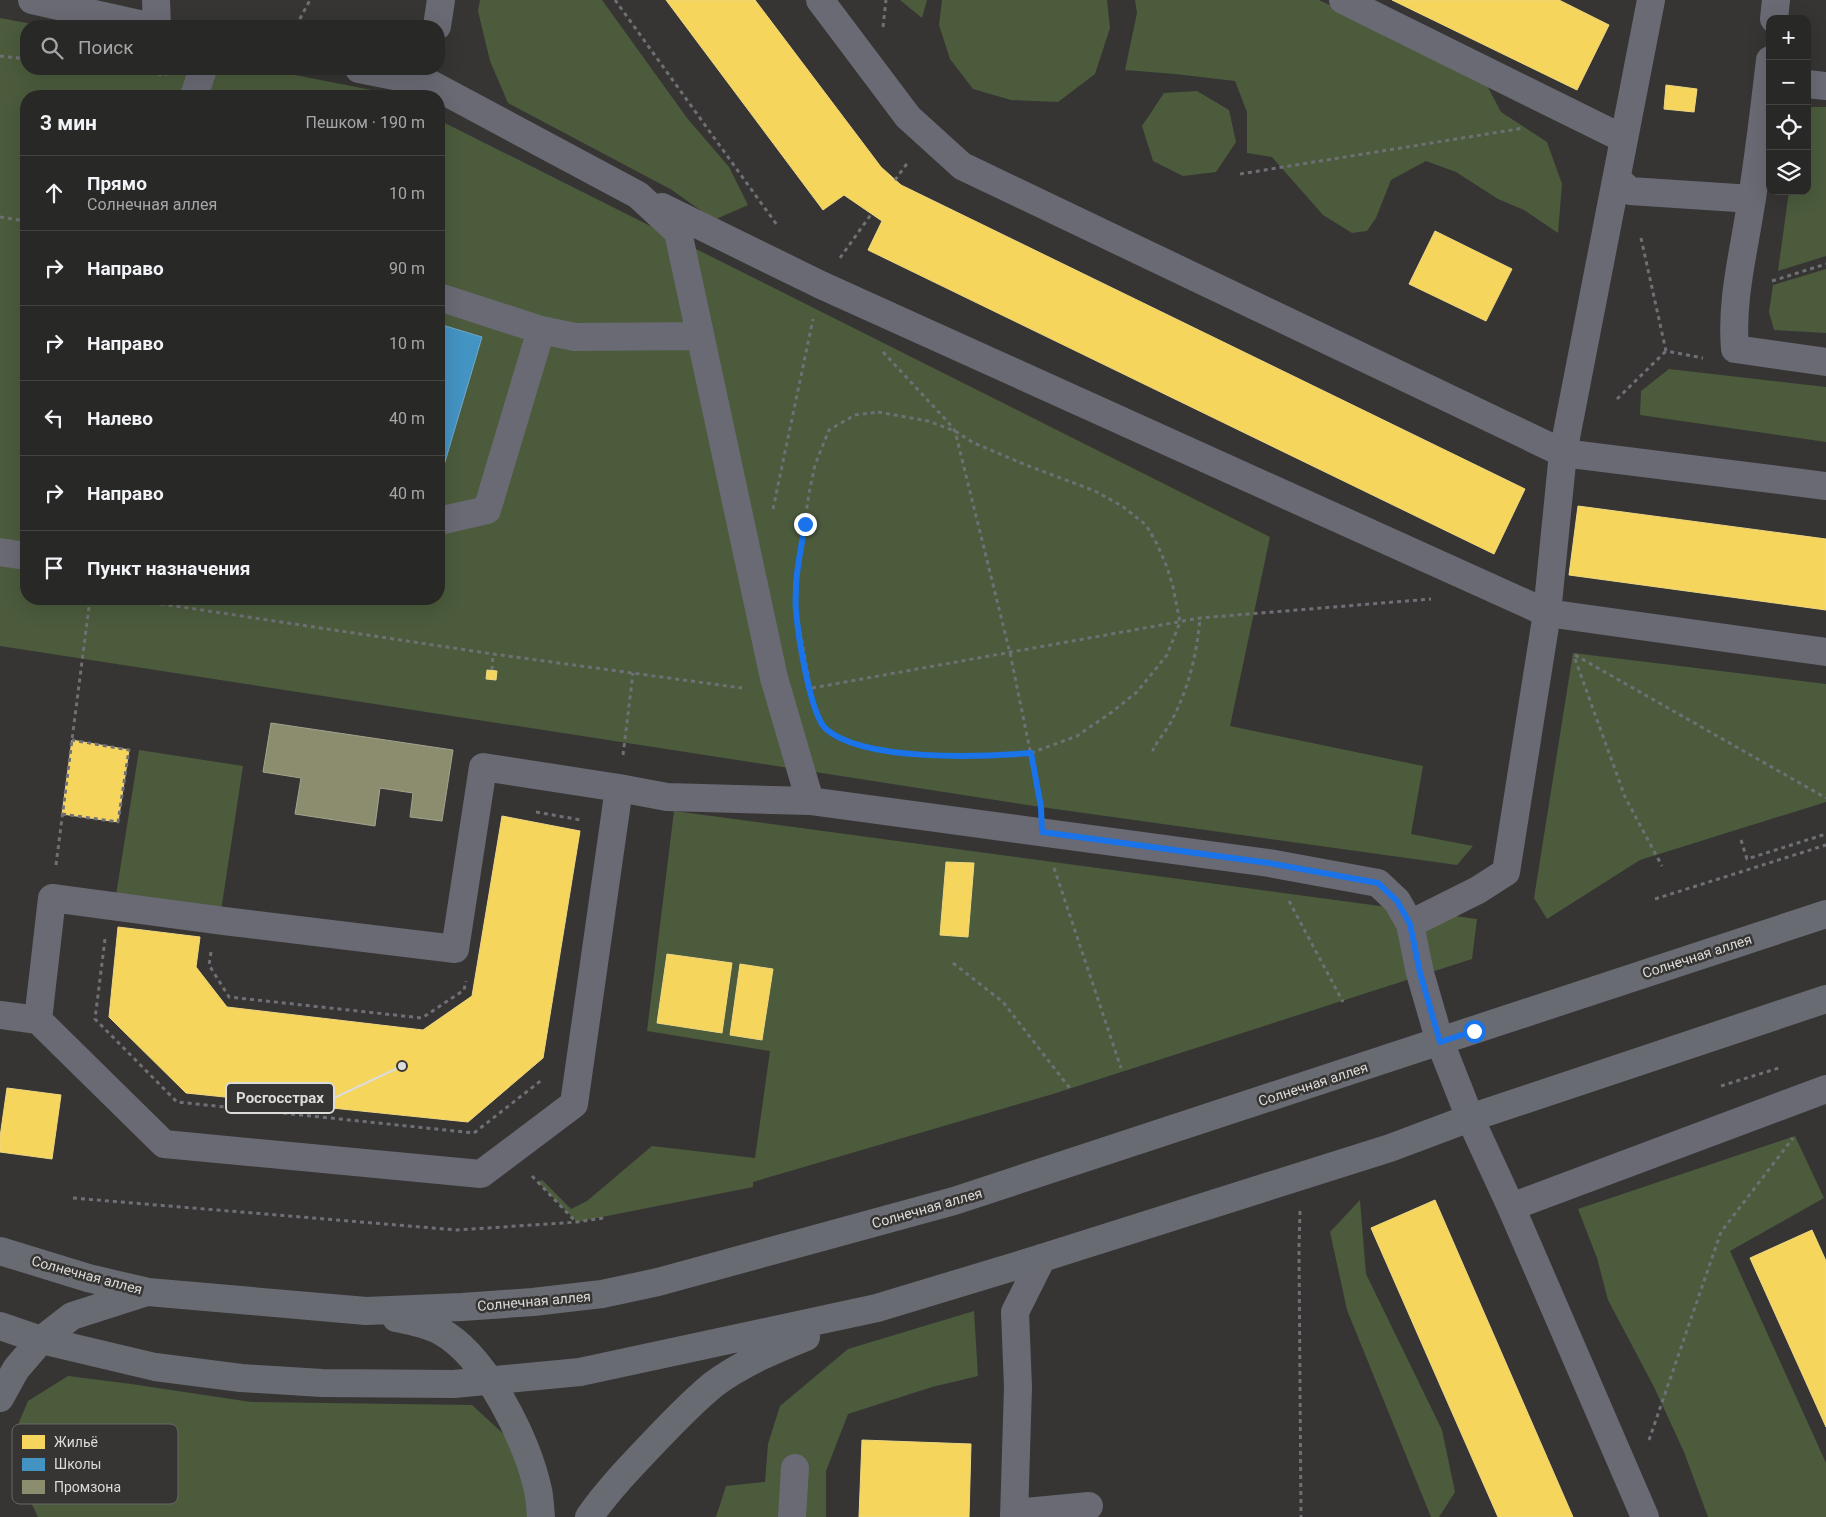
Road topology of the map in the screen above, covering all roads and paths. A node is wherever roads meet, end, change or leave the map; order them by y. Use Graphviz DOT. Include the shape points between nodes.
graph roads {
  1 [pos="32,0"];
  2 [pos="156,0"];
  3 [pos="310,0"];
  4 [pos="441,0"];
  5 [pos="615,0"];
  6 [pos="820,0"];
  7 [pos="1343,0"];
  8 [pos="1652,0"];
  9 [pos="1776,0"];
  10 [pos="1774,15"];
  11 [pos="121,20"];
  12 [pos="157,20"];
  13 [pos="299,20"];
  14 [pos="438,20"];
  15 [pos="0,56"];
  16 [pos="20,58"];
  17 [pos="154,75"];
  18 [pos="430,76"];
  19 [pos="199,81"];
  20 [pos="1811,84"];
  21 [pos="1826,86"];
  22 [pos="1766,92"];
  23 [pos="1524,128"];
  24 [pos="1624,139"];
  25 [pos="1240,174"];
  26 [pos="1617,179"];
  27 [pos="638,195"];
  28 [pos="1752,199"];
  29 [pos="872,214"];
  30 [pos="0,217"];
  31 [pos="20,220"];
  32 [pos="781,230"];
  33 [pos="1640,233"];
  34 [pos="1826,264"];
  35 [pos="1771,273"];
  36 [pos="821,285"];
  37 [pos="445,299"];
  38 [pos="541,330"];
  39 [pos="700,336"];
  40 [pos="880,349"];
  41 [pos="1666,351"];
  42 [pos="1704,358"];
  43 [pos="1826,362"];
  44 [pos="1617,399"];
  45 [pos="954,431"];
  46 [pos="1563,453"];
  47 [pos="1826,486"];
  48 [pos="773,511"];
  49 [pos="445,520"];
  50 [pos="0,552"];
  51 [pos="20,555"];
  52 [pos="1434,599"];
  53 [pos="89,605"];
  54 [pos="169,605"];
  55 [pos="1547,613"];
  56 [pos="1200,618"];
  57 [pos="1180,622"];
  58 [pos="1826,652"];
  59 [pos="1010,653"];
  60 [pos="493,654"];
  61 [pos="492,670"];
  62 [pos="633,673"];
  63 [pos="810,688"];
  64 [pos="779,694"];
  65 [pos="72,740"];
  66 [pos="1154,748"];
  67 [pos="1031,753"];
  68 [pos="619,788"];
  69 [pos="1826,798"];
  70 [pos="810,801"];
  71 [pos="531,811"];
  72 [pos="62,814"];
  73 [pos="614,826"];
  74 [pos="1042,832"];
  75 [pos="1826,834"];
  76 [pos="1741,840"];
  77 [pos="1826,845"];
  78 [pos="1269,863"];
  79 [pos="1662,866"];
  80 [pos="52,898"];
  81 [pos="1655,900"];
  82 [pos="1826,914"];
  83 [pos="1410,924"];
  84 [pos="105,936"];
  85 [pos="212,948"];
  86 [pos="954,963"];
  87 [pos="466,980"];
  88 [pos="1826,999"];
  89 [pos="1343,1002"];
  90 [pos="0,1015"];
  91 [pos="38,1020"];
  92 [pos="1440,1042"];
  93 [pos="1784,1066"];
  94 [pos="1121,1068"];
  95 [pos="546,1076"];
  96 [pos="1721,1086"];
  97 [pos="1826,1089"];
  98 [pos="1072,1091"];
  99 [pos="1470,1118"];
  100 [pos="1797,1133"];
  101 [pos="510,1153"];
  102 [pos="73,1198"];
  103 [pos="1511,1207"];
  104 [pos="1300,1210"];
  105 [pos="604,1218"];
  106 [pos="577,1222"];
  107 [pos="0,1251"];
  108 [pos="1042,1258"];
  109 [pos="148,1292"];
  110 [pos="877,1308"];
  111 [pos="366,1311"];
  112 [pos="0,1326"];
  113 [pos="41,1340"];
  114 [pos="489,1380"];
  115 [pos="0,1398"];
  116 [pos="795,1468"];
  117 [pos="1633,1488"];
  118 [pos="1089,1506"];
  119 [pos="1014,1515"];
  120 [pos="541,1517"];
  121 [pos="589,1517"];
  122 [pos="792,1517"];
  123 [pos="1301,1517"];
  124 [pos="1645,1517"];
  1 -- 11 [label="street"];
  2 -- 12 [label="street"];
  3 -- 13 [label="path"];
  4 -- 14 [label="street"];
  5 -- 32 [label="path"];
  6 -- 46 [label="street" via="908,117 962,166"];
  7 -- 24 [label="street"];
  8 -- 24 [label="street"];
  9 -- 10 [label="street"];
  15 -- 16 [label="path"];
  17 -- 19 [label="path"];
  18 -- 27 [label="street"];
  20 -- 21 [label="street"];
  22 -- 28 [label="street"];
  23 -- 25 [label="path"];
  24 -- 26 [label="street"];
  26 -- 28 [label="street" via="1630,191"];
  26 -- 46 [label="street"];
  27 -- 36 [label="street"];
  27 -- 39 [label="street" via="678,232"];
  28 -- 43 [label="street" via="1734,310 1736,349"];
  29 -- 36 [label="path"];
  30 -- 31 [label="path"];
  33 -- 41 [label="path"];
  34 -- 35 [label="path" via="1769,282"];
  36 -- 48 [label="path"];
  36 -- 55 [label="street"];
  37 -- 38 [label="street"];
  38 -- 39 [label="street" via="575,337"];
  38 -- 49 [label="street" via="487,510"];
  39 -- 64 [label="street"];
  40 -- 45 [label="path"];
  41 -- 42 [label="path"];
  41 -- 44 [label="path"];
  45 -- 57 [label="path" via="1026,465 1096,491 1146,525 1167,567"];
  45 -- 59 [label="path"];
  45 -- 63 [label="path" via="928,421 878,412 855,415 829,430 809,493 796,582 796,610"];
  46 -- 47 [label="street"];
  46 -- 55 [label="street"];
  50 -- 51 [label="street"];
  52 -- 56 [label="path"];
  53 -- 65 [label="path"];
  54 -- 60 [label="path"];
  55 -- 58 [label="street"];
  55 -- 83 [label="street" via="1506,872"];
  56 -- 57 [label="path"];
  56 -- 66 [label="path" via="1189,678 1173,719"];
  57 -- 59 [label="path"];
  57 -- 67 [label="path" via="1167,655 1137,692 1077,736"];
  59 -- 63 [label="path"];
  59 -- 67 [label="path"];
  60 -- 61 [label="path"];
  60 -- 62 [label="path"];
  62 -- 64 [label="path"];
  62 -- 68 [label="path"];
  63 -- 64 [label="path"];
  63 -- 67 [label="path" via="814,707 824,728 844,740 883,750 923,755"];
  64 -- 70 [label="street"];
  65 -- 72 [label="path"];
  65 -- 72 [label="path" via="129,750 118,822"];
  67 -- 74 [label="path"];
  68 -- 70 [label="street" via="667,796"];
  68 -- 73 [label="street"];
  68 -- 80 [label="street" via="484,768 455,949"];
  69 -- 79 [label="path" via="1572,653 1625,796"];
  70 -- 74 [label="street"];
  71 -- 73 [label="path"];
  72 -- 80 [label="path"];
  73 -- 101 [label="street" via="574,1104"];
  74 -- 78 [label="street"];
  74 -- 94 [label="path"];
  75 -- 76 [label="path" via="1747,859"];
  77 -- 81 [label="path"];
  78 -- 83 [label="street" via="1378,883 1397,901"];
  78 -- 89 [label="path"];
  80 -- 91 [label="street"];
  82 -- 92 [label="main road, Солнечная аллея"];
  83 -- 92 [label="street"];
  84 -- 95 [label="path" via="95,1019 177,1102 474,1133"];
  85 -- 87 [label="path" via="209,965 229,997 422,1018 464,990"];
  86 -- 98 [label="path" via="1003,1002"];
  88 -- 99 [label="main road"];
  90 -- 91 [label="street"];
  91 -- 101 [label="street" via="164,1144 481,1174"];
  92 -- 99 [label="street"];
  92 -- 111 [label="main road, Солнечная аллея" via="954,1201 658,1282 602,1294 533,1302"];
  93 -- 96 [label="path"];
  97 -- 103 [label="street"];
  99 -- 103 [label="street"];
  99 -- 108 [label="main road" via="1390,1148"];
  100 -- 117 [label="path" via="1721,1232"];
  101 -- 106 [label="path"];
  102 -- 106 [label="path" via="457,1230"];
  103 -- 117 [label="street"];
  104 -- 123 [label="path"];
  105 -- 106 [label="path"];
  107 -- 109 [label="main road, Солнечная аллея" via="88,1278"];
  108 -- 110 [label="main road"];
  108 -- 119 [label="street" via="1015,1312 1018,1387"];
  109 -- 111 [label="main road, Солнечная аллея"];
  109 -- 113 [label="main road" via="72,1316"];
  110 -- 114 [label="main road" via="580,1372"];
  110 -- 121 [label="main road" via="760,1356 715,1383 655,1441"];
  111 -- 114 [label="main road" via="439,1330 459,1344"];
  112 -- 113 [label="main road"];
  113 -- 114 [label="main road" via="155,1367 241,1378 430,1384"];
  113 -- 115 [label="main road" via="16,1370"];
  114 -- 120 [label="main road" via="513,1420 538,1490"];
  116 -- 122 [label="street"];
  117 -- 124 [label="street"];
  118 -- 119 [label="street"];
}
